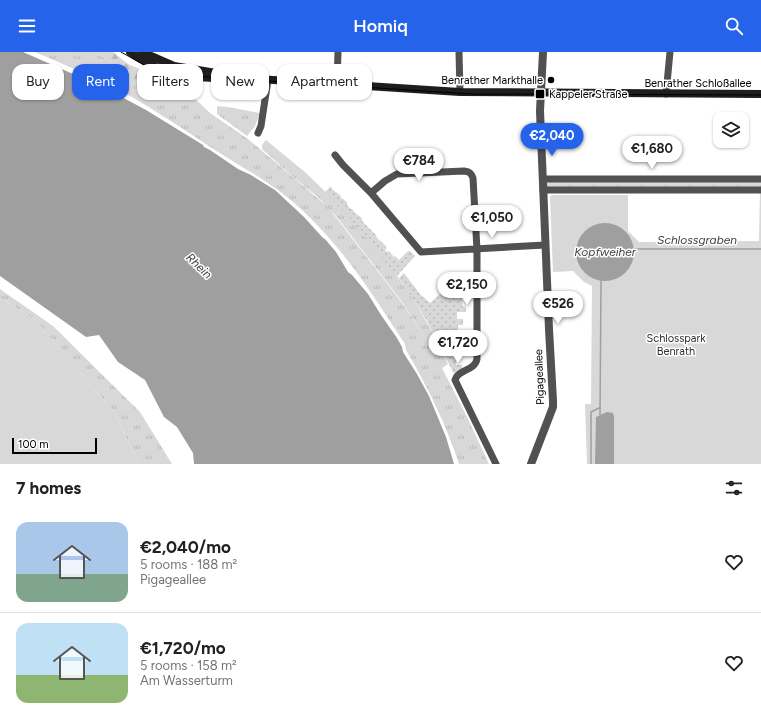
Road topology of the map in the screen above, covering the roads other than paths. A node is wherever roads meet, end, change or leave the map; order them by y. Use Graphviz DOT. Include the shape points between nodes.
graph roads {
  1 [pos="130,52"];
  2 [pos="142,52"];
  3 [pos="338,52"];
  4 [pos="459,52"];
  5 [pos="543,52"];
  6 [pos="670,52"];
  7 [pos="158,64"];
  8 [pos="338,64"];
  9 [pos="372,86"];
  10 [pos="460,92"];
  11 [pos="540,93"];
  12 [pos="666,94"];
  13 [pos="761,94"];
  14 [pos="265,100"];
  15 [pos="258,133"];
  16 [pos="334,155"];
  17 [pos="543,179"];
  18 [pos="761,179"];
  19 [pos="543,190"];
  20 [pos="761,190"];
  21 [pos="371,193"];
  22 [pos="545,245"];
  23 [pos="477,250"];
  24 [pos="496,464"];
  25 [pos="531,464"];
  1 -- 7 [label="main road"];
  2 -- 7 [label="main road"];
  3 -- 8 [label="street"];
  4 -- 10 [label="street"];
  5 -- 11 [label="street"];
  6 -- 12 [label="street"];
  9 -- 10 [label="main road, Benrather Schloßallee"];
  10 -- 11 [label="main road, Benrather Schloßallee"];
  11 -- 12 [label="main road, Benrather Schloßallee"];
  11 -- 17 [label="street, Pigageallee"];
  12 -- 13 [label="main road, Benrather Schloßallee"];
  14 -- 15 [label="street"];
  16 -- 21 [label="street"];
  17 -- 18 [label="street"];
  17 -- 19 [label="street, Pigageallee"];
  19 -- 20 [label="street"];
  19 -- 22 [label="street, Pigageallee"];
  21 -- 23 [label="street" via="421,252"];
  21 -- 23 [label="street" via="397,174 464,170 469,172 473,178"];
  22 -- 23 [label="street"];
  22 -- 25 [label="street, Pigageallee" via="553,401"];
  23 -- 24 [label="street" via="476,363 459,374 456,383"];
}
